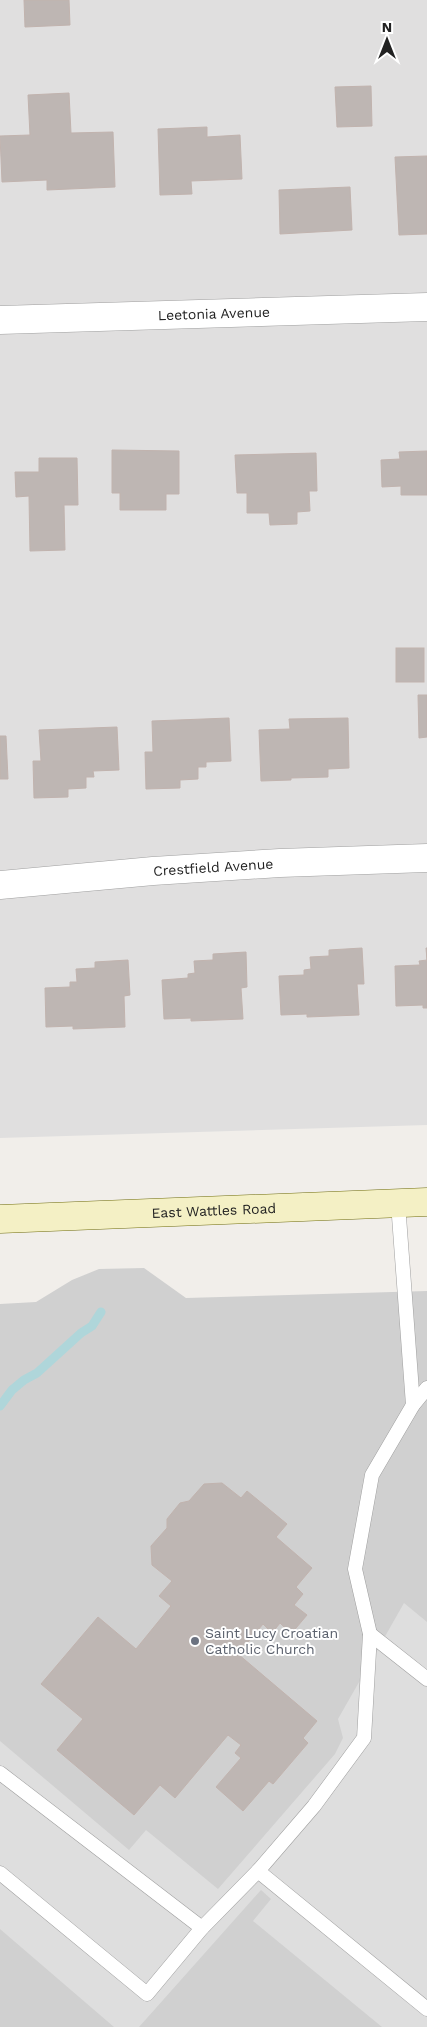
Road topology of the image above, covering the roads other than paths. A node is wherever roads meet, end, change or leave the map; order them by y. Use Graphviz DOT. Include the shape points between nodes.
graph roads {
  1 [pos="427,307"];
  2 [pos="0,320"];
  3 [pos="427,858"];
  4 [pos="0,886"];
  5 [pos="427,1202"];
  6 [pos="398,1204"];
  7 [pos="0,1219"];
  8 [pos="427,1388"];
  9 [pos="413,1405"];
  10 [pos="370,1634"];
  11 [pos="427,1679"];
  12 [pos="0,1774"];
  13 [pos="258,1870"];
  14 [pos="0,1873"];
  15 [pos="202,1928"];
  16 [pos="427,2009"];
  1 -- 2 [label="street, Leetonia Avenue"];
  3 -- 4 [label="street, Crestfield Avenue" via="153,871"];
  5 -- 6 [label="main road, East Wattles Road"];
  6 -- 7 [label="main road, East Wattles Road"];
  6 -- 9 [label="lane"];
  8 -- 9 [label="lane"];
  9 -- 10 [label="lane" via="372,1475 354,1569"];
  10 -- 11 [label="lane"];
  10 -- 13 [label="lane" via="364,1738 314,1806"];
  12 -- 15 [label="lane"];
  13 -- 15 [label="lane"];
  13 -- 16 [label="lane"];
  14 -- 15 [label="lane" via="147,1994"];
}
